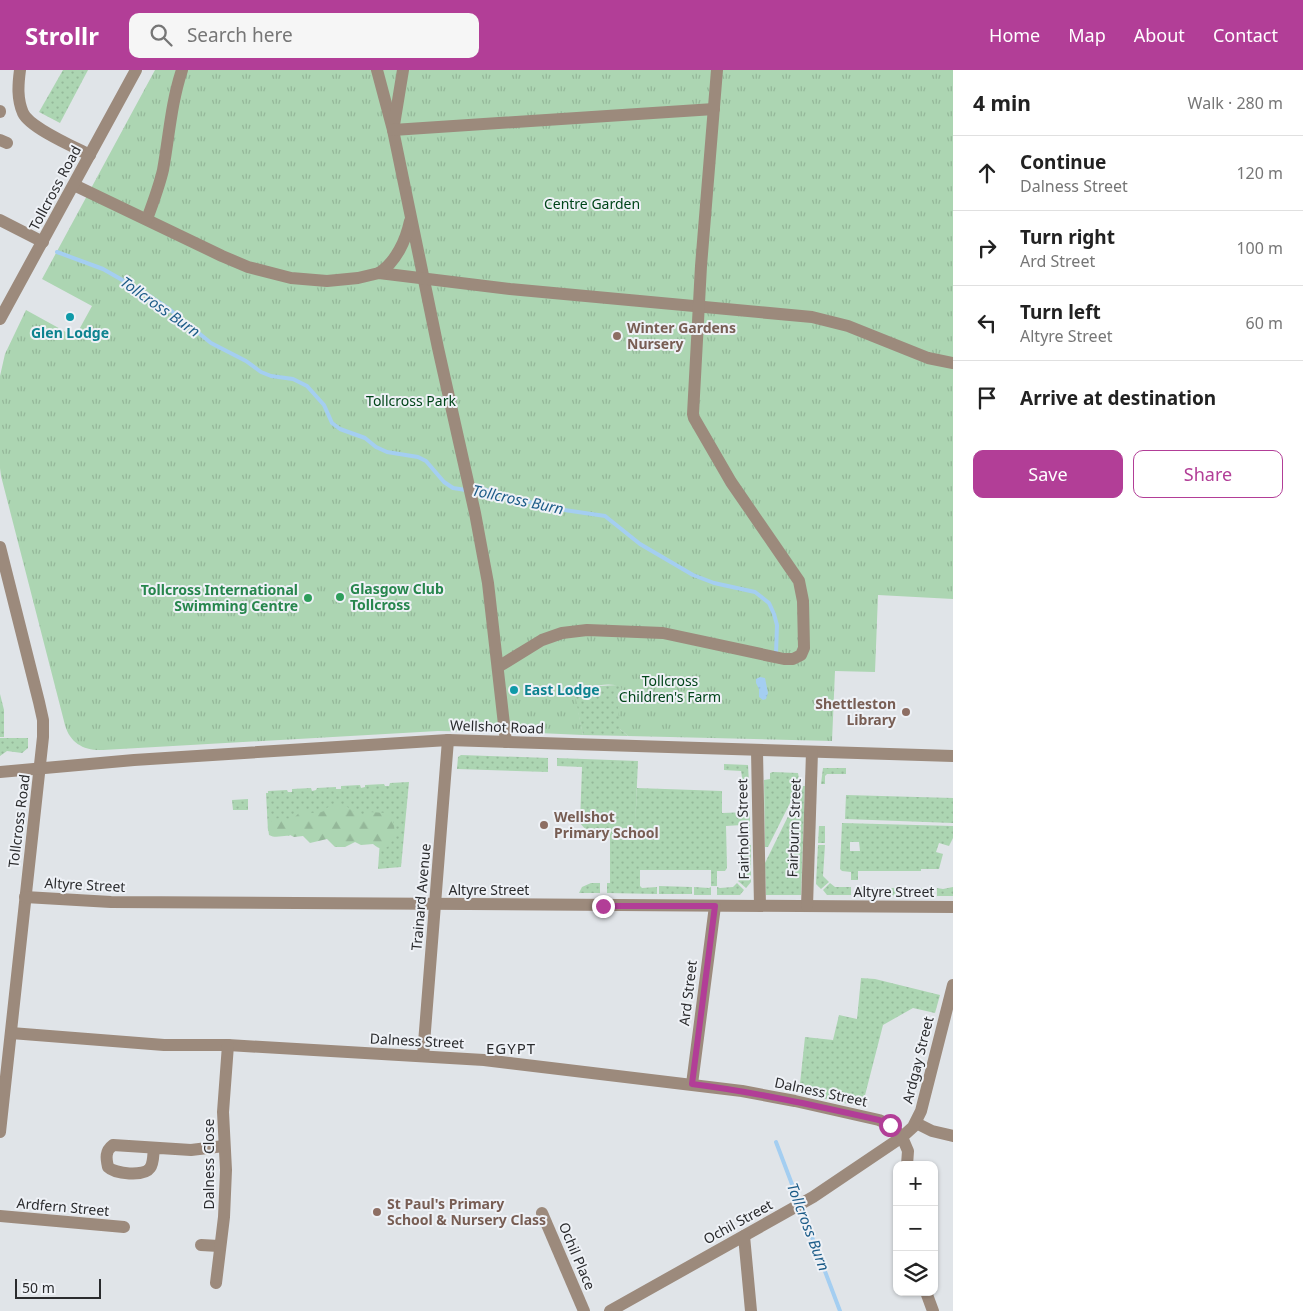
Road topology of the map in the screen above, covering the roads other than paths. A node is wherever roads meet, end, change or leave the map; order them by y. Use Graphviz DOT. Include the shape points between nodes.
graph roads {
  1 [pos="20,70"];
  2 [pos="136,70"];
  3 [pos="182,70"];
  4 [pos="377,70"];
  5 [pos="403,70"];
  6 [pos="717,70"];
  7 [pos="714,109"];
  8 [pos="393,130"];
  9 [pos="90,155"];
  10 [pos="74,185"];
  11 [pos="411,218"];
  12 [pos="147,219"];
  13 [pos="0,220"];
  14 [pos="43,242"];
  15 [pos="379,273"];
  16 [pos="423,279"];
  17 [pos="698,306"];
  18 [pos="0,319"];
  19 [pos="953,363"];
  20 [pos="0,547"];
  21 [pos="498,667"];
  22 [pos="448,740"];
  23 [pos="506,742"];
  24 [pos="757,751"];
  25 [pos="812,752"];
  26 [pos="953,756"];
  27 [pos="41,768"];
  28 [pos="0,772"];
  29 [pos="25,896"];
  30 [pos="435,905"];
  31 [pos="715,906"];
  32 [pos="760,906"];
  33 [pos="807,906"];
  34 [pos="953,907"];
  35 [pos="953,985"];
  36 [pos="11,1033"];
  37 [pos="228,1045"];
  38 [pos="423,1056"];
  39 [pos="692,1084"];
  40 [pos="916,1123"];
  41 [pos="0,1132"];
  42 [pos="953,1136"];
  43 [pos="902,1137"];
  44 [pos="224,1146"];
  45 [pos="154,1148"];
  46 [pos="907,1161"];
  47 [pos="542,1213"];
  48 [pos="0,1216"];
  49 [pos="124,1227"];
  50 [pos="744,1236"];
  51 [pos="201,1245"];
  52 [pos="219,1246"];
  53 [pos="216,1284"];
  54 [pos="927,1296"];
  55 [pos="584,1311"];
  56 [pos="610,1311"];
  57 [pos="751,1311"];
  58 [pos="933,1311"];
  1 -- 9 [label="street" via="17,89 24,115 41,130"];
  2 -- 9 [label="street, Tollcross Road"];
  3 -- 12 [label="street" via="171,108 163,169"];
  4 -- 8 [label="street"];
  5 -- 8 [label="street"];
  6 -- 7 [label="street"];
  7 -- 8 [label="street"];
  7 -- 17 [label="street"];
  8 -- 11 [label="street"];
  9 -- 10 [label="street, Tollcross Road"];
  10 -- 12 [label="street"];
  10 -- 14 [label="street, Tollcross Road"];
  11 -- 15 [label="street" via="398,252"];
  11 -- 16 [label="street"];
  12 -- 15 [label="street" via="222,256 273,274 326,282"];
  13 -- 14 [label="street"];
  14 -- 18 [label="street, Tollcross Road"];
  15 -- 16 [label="street"];
  16 -- 17 [label="street"];
  16 -- 21 [label="street" via="468,477 488,583"];
  17 -- 19 [label="street" via="827,319 928,358"];
  17 -- 21 [label="street" via="694,418 731,482 799,581 804,648 801,655 784,659 663,633 587,630 542,640"];
  20 -- 27 [label="street, Tollcross Road" via="42,712"];
  21 -- 23 [label="street"];
  22 -- 23 [label="street, Wellshot Road"];
  22 -- 27 [label="street, Wellshot Road"];
  22 -- 30 [label="street, Trainard Avenue"];
  23 -- 24 [label="street, Wellshot Road"];
  24 -- 25 [label="street, Wellshot Road"];
  24 -- 32 [label="street, Fairholm Street"];
  25 -- 26 [label="street, Wellshot Road"];
  25 -- 33 [label="street, Fairburn Street"];
  27 -- 28 [label="street, Wellshot Road"];
  27 -- 29 [label="street, Tollcross Road"];
  29 -- 30 [label="street, Altyre Street" via="88,902"];
  29 -- 36 [label="street, Tollcross Road"];
  30 -- 31 [label="street, Altyre Street"];
  30 -- 38 [label="street, Trainard Avenue"];
  31 -- 32 [label="street, Altyre Street"];
  31 -- 39 [label="street, Ard Street"];
  32 -- 33 [label="street, Altyre Street"];
  33 -- 34 [label="street, Altyre Street"];
  35 -- 40 [label="street, Ardgay Street"];
  36 -- 37 [label="street, Dalness Street" via="164,1045"];
  36 -- 41 [label="street, Tollcross Road"];
  37 -- 38 [label="street, Dalness Street"];
  37 -- 44 [label="street, Dalness Close"];
  38 -- 39 [label="street, Dalness Street"];
  39 -- 43 [label="street, Dalness Street" via="758,1094 879,1120 890,1125"];
  40 -- 42 [label="street"];
  40 -- 43 [label="street, Ardgay Street"];
  43 -- 46 [label="street" via="908,1151"];
  43 -- 50 [label="street, Ochil Street" via="813,1197"];
  44 -- 45 [label="street" via="190,1150"];
  44 -- 52 [label="street, Dalness Close" via="226,1170"];
  47 -- 55 [label="street, Ochil Place"];
  48 -- 49 [label="street, Ardfern Street"];
  50 -- 56 [label="street, Ochil Street"];
  50 -- 57 [label="street"];
  51 -- 52 [label="street"];
  52 -- 53 [label="street, Dalness Close"];
  54 -- 58 [label="street"];
}
